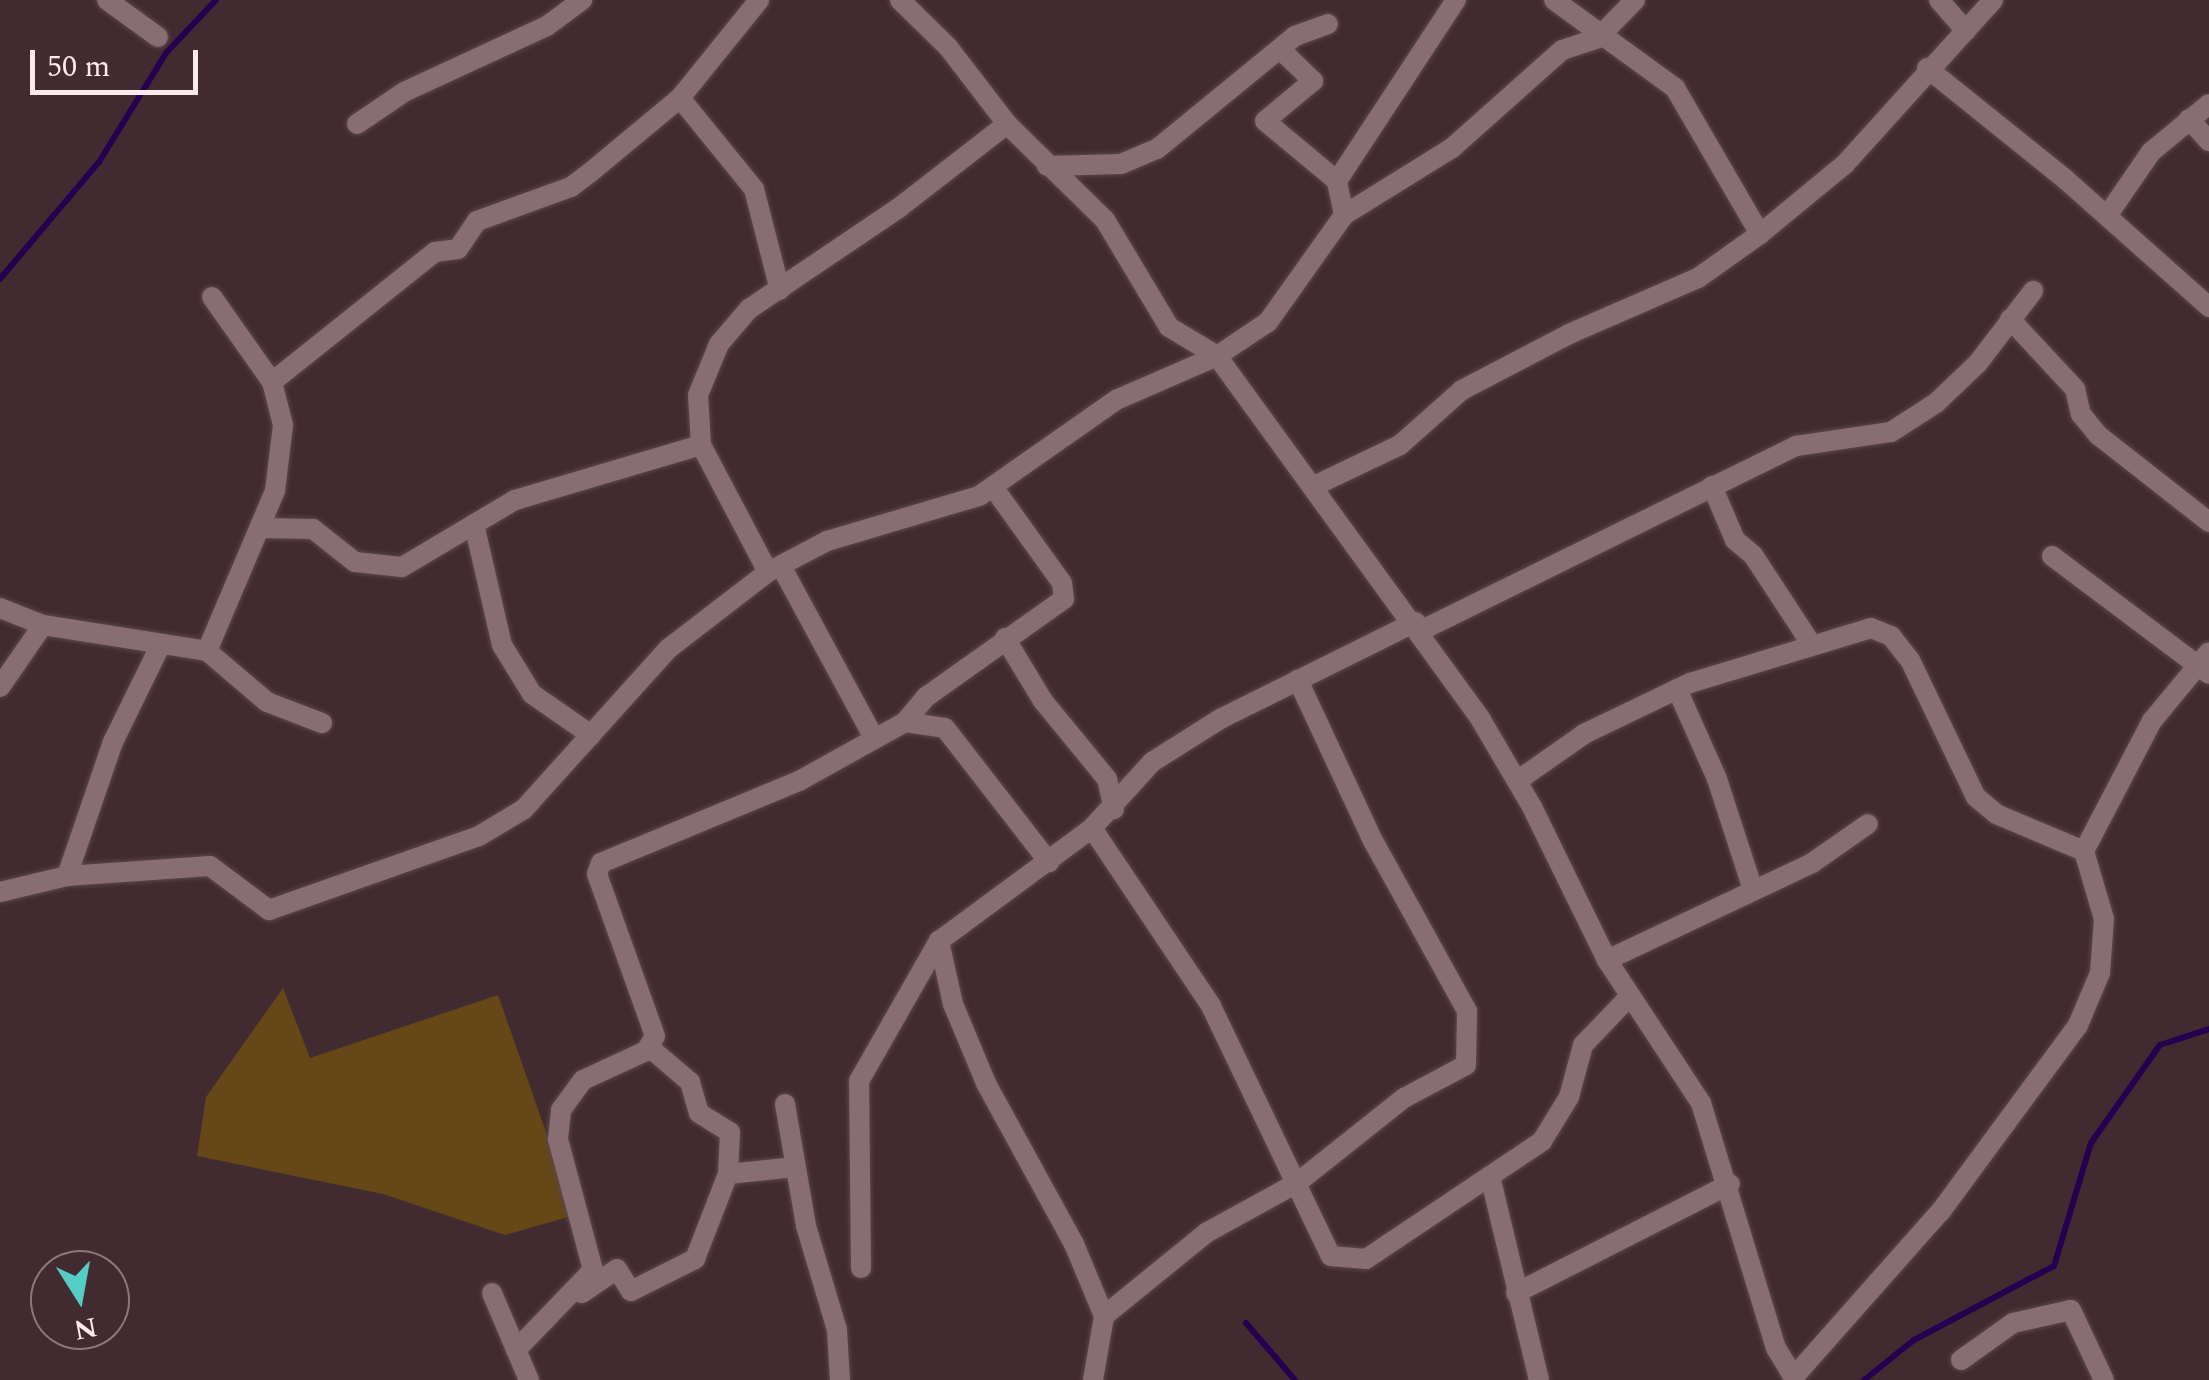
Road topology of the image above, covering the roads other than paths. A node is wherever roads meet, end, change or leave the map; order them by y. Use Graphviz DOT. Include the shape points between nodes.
graph roads {
  1 [pos="107,0"];
  2 [pos="582,0"];
  3 [pos="759,0"];
  4 [pos="900,0"];
  5 [pos="1456,0"];
  6 [pos="1554,0"];
  7 [pos="1634,0"];
  8 [pos="1939,0"];
  9 [pos="1993,0"];
  10 [pos="1328,24"];
  11 [pos="1966,31"];
  12 [pos="158,37"];
  13 [pos="1598,38"];
  14 [pos="1283,52"];
  15 [pos="1927,68"];
  16 [pos="680,98"];
  17 [pos="2209,104"];
  18 [pos="2189,118"];
  19 [pos="357,124"];
  20 [pos="1006,124"];
  21 [pos="2209,141"];
  22 [pos="1048,166"];
  23 [pos="1337,180"];
  24 [pos="1344,215"];
  25 [pos="2107,216"];
  26 [pos="1760,234"];
  27 [pos="780,290"];
  28 [pos="2033,290"];
  29 [pos="212,297"];
  30 [pos="2209,308"];
  31 [pos="2010,319"];
  32 [pos="1218,356"];
  33 [pos="272,382"];
  34 [pos="701,445"];
  35 [pos="1314,486"];
  36 [pos="1712,486"];
  37 [pos="993,488"];
  38 [pos="2209,522"];
  39 [pos="474,524"];
  40 [pos="260,528"];
  41 [pos="2052,556"];
  42 [pos="774,569"];
  43 [pos="0,608"];
  44 [pos="42,625"];
  45 [pos="1419,626"];
  46 [pos="1004,638"];
  47 [pos="161,644"];
  48 [pos="1812,646"];
  49 [pos="207,651"];
  50 [pos="2206,663"];
  51 [pos="1298,680"];
  52 [pos="0,687"];
  53 [pos="1677,690"];
  54 [pos="905,722"];
  55 [pos="322,724"];
  56 [pos="591,735"];
  57 [pos="873,736"];
  58 [pos="1517,781"];
  59 [pos="1114,809"];
  60 [pos="1868,824"];
  61 [pos="1092,828"];
  62 [pos="2084,850"];
  63 [pos="1048,862"];
  64 [pos="67,876"];
  65 [pos="1753,890"];
  66 [pos="0,892"];
  67 [pos="939,941"];
  68 [pos="1607,960"];
  69 [pos="1630,996"];
  70 [pos="649,1047"];
  71 [pos="785,1104"];
  72 [pos="796,1166"];
  73 [pos="728,1174"];
  74 [pos="1490,1176"];
  75 [pos="1296,1182"];
  76 [pos="1730,1184"];
  77 [pos="861,1268"];
  78 [pos="1516,1293"];
  79 [pos="492,1294"];
  80 [pos="568,1302"];
  81 [pos="1104,1316"];
  82 [pos="516,1350"];
  83 [pos="1962,1360"];
  84 [pos="1794,1379"];
  85 [pos="529,1380"];
  86 [pos="840,1380"];
  87 [pos="1094,1380"];
  88 [pos="1540,1380"];
  89 [pos="2104,1380"];
  1 -- 12 [label="street"];
  2 -- 19 [label="street" via="548,26 404,92"];
  3 -- 16 [label="street"];
  4 -- 20 [label="street" via="948,47"];
  5 -- 23 [label="street"];
  6 -- 13 [label="street"];
  7 -- 13 [label="street"];
  8 -- 11 [label="street"];
  9 -- 11 [label="street"];
  10 -- 14 [label="street" via="1295,36"];
  11 -- 15 [label="street"];
  13 -- 24 [label="street" via="1562,50 1484,124 1386,194"];
  13 -- 26 [label="street" via="1675,88"];
  14 -- 22 [label="street" via="1156,149 1121,164"];
  14 -- 23 [label="street" via="1312,80 1265,121"];
  15 -- 25 [label="street"];
  15 -- 26 [label="street" via="1845,164"];
  16 -- 27 [label="street" via="754,189"];
  16 -- 33 [label="street" via="571,188 477,221 458,249 435,252"];
  17 -- 18 [label="street"];
  18 -- 21 [label="street"];
  18 -- 25 [label="street" via="2151,152"];
  20 -- 22 [label="street"];
  20 -- 27 [label="street"];
  22 -- 32 [label="street" via="1105,220 1170,327"];
  23 -- 24 [label="street"];
  24 -- 32 [label="street" via="1268,322"];
  25 -- 30 [label="street"];
  26 -- 35 [label="street" via="1698,278 1462,390 1400,445"];
  27 -- 34 [label="street" via="749,309 719,344 698,395"];
  28 -- 31 [label="street"];
  29 -- 33 [label="street"];
  31 -- 36 [label="street" via="1950,390 1891,432 1796,446"];
  31 -- 38 [label="street" via="2074,389 2098,434"];
  32 -- 35 [label="street"];
  32 -- 37 [label="street" via="1116,400"];
  33 -- 40 [label="street" via="283,425 275,491"];
  34 -- 39 [label="street" via="586,475 515,500"];
  34 -- 42 [label="street"];
  35 -- 45 [label="street"];
  36 -- 45 [label="street"];
  36 -- 48 [label="street" via="1734,540 1754,556"];
  37 -- 42 [label="street" via="842,536"];
  37 -- 46 [label="street" via="1062,583 1064,599"];
  39 -- 40 [label="street" via="402,566 379,569 355,562 313,529"];
  39 -- 56 [label="street" via="502,645 532,694"];
  40 -- 49 [label="street"];
  41 -- 50 [label="street"];
  42 -- 56 [label="street" via="668,649"];
  42 -- 57 [label="street"];
  43 -- 44 [label="street"];
  44 -- 47 [label="street"];
  44 -- 52 [label="street"];
  45 -- 51 [label="street"];
  45 -- 58 [label="street"];
  46 -- 54 [label="street" via="926,697"];
  46 -- 59 [label="street" via="1043,701 1108,778"];
  47 -- 49 [label="street"];
  47 -- 64 [label="street" via="113,742"];
  48 -- 53 [label="street"];
  48 -- 62 [label="street" via="1871,628 1892,636 1946,727 1976,797 1996,814"];
  49 -- 55 [label="street" via="267,702"];
  50 -- 62 [label="street" via="2152,720"];
  51 -- 59 [label="street" via="1152,762"];
  51 -- 75 [label="street" via="1373,841 1467,1011 1466,1065 1404,1098"];
  53 -- 58 [label="street" via="1584,734"];
  53 -- 65 [label="street" via="1717,779"];
  54 -- 57 [label="street"];
  54 -- 63 [label="street" via="944,728"];
  56 -- 64 [label="street" via="524,809 478,836 311,900 269,910 210,866"];
  57 -- 70 [label="street" via="799,780 601,863 597,874 654,1022"];
  58 -- 68 [label="street"];
  59 -- 61 [label="street"];
  60 -- 65 [label="street" via="1812,863"];
  61 -- 63 [label="street"];
  61 -- 75 [label="street" via="1211,1006"];
  62 -- 84 [label="street" via="2104,919 2100,974 2078,1025 1941,1212"];
  63 -- 67 [label="street"];
  64 -- 66 [label="street"];
  65 -- 68 [label="street"];
  67 -- 77 [label="street" via="858,1081"];
  67 -- 81 [label="street" via="954,1004 986,1083 1074,1244"];
  68 -- 69 [label="street"];
  69 -- 74 [label="street" via="1583,1046 1569,1097 1542,1141"];
  69 -- 76 [label="street" via="1701,1103"];
  70 -- 73 [label="street" via="690,1082 699,1114 730,1132"];
  70 -- 80 [label="street" via="584,1080 561,1110 558,1138 594,1252 593,1270"];
  71 -- 72 [label="street"];
  72 -- 73 [label="street"];
  72 -- 86 [label="street" via="827,1310 838,1330"];
  73 -- 80 [label="street" via="695,1259 631,1291 617,1270"];
  74 -- 75 [label="street" via="1366,1259 1332,1256"];
  74 -- 78 [label="street"];
  75 -- 81 [label="street" via="1206,1233"];
  76 -- 78 [label="street"];
  76 -- 84 [label="street" via="1744,1255 1776,1348"];
  78 -- 88 [label="street"];
  79 -- 82 [label="street"];
  80 -- 82 [label="street"];
  81 -- 87 [label="street"];
  82 -- 85 [label="street"];
  83 -- 89 [label="street" via="2012,1323 2071,1310"];
}
